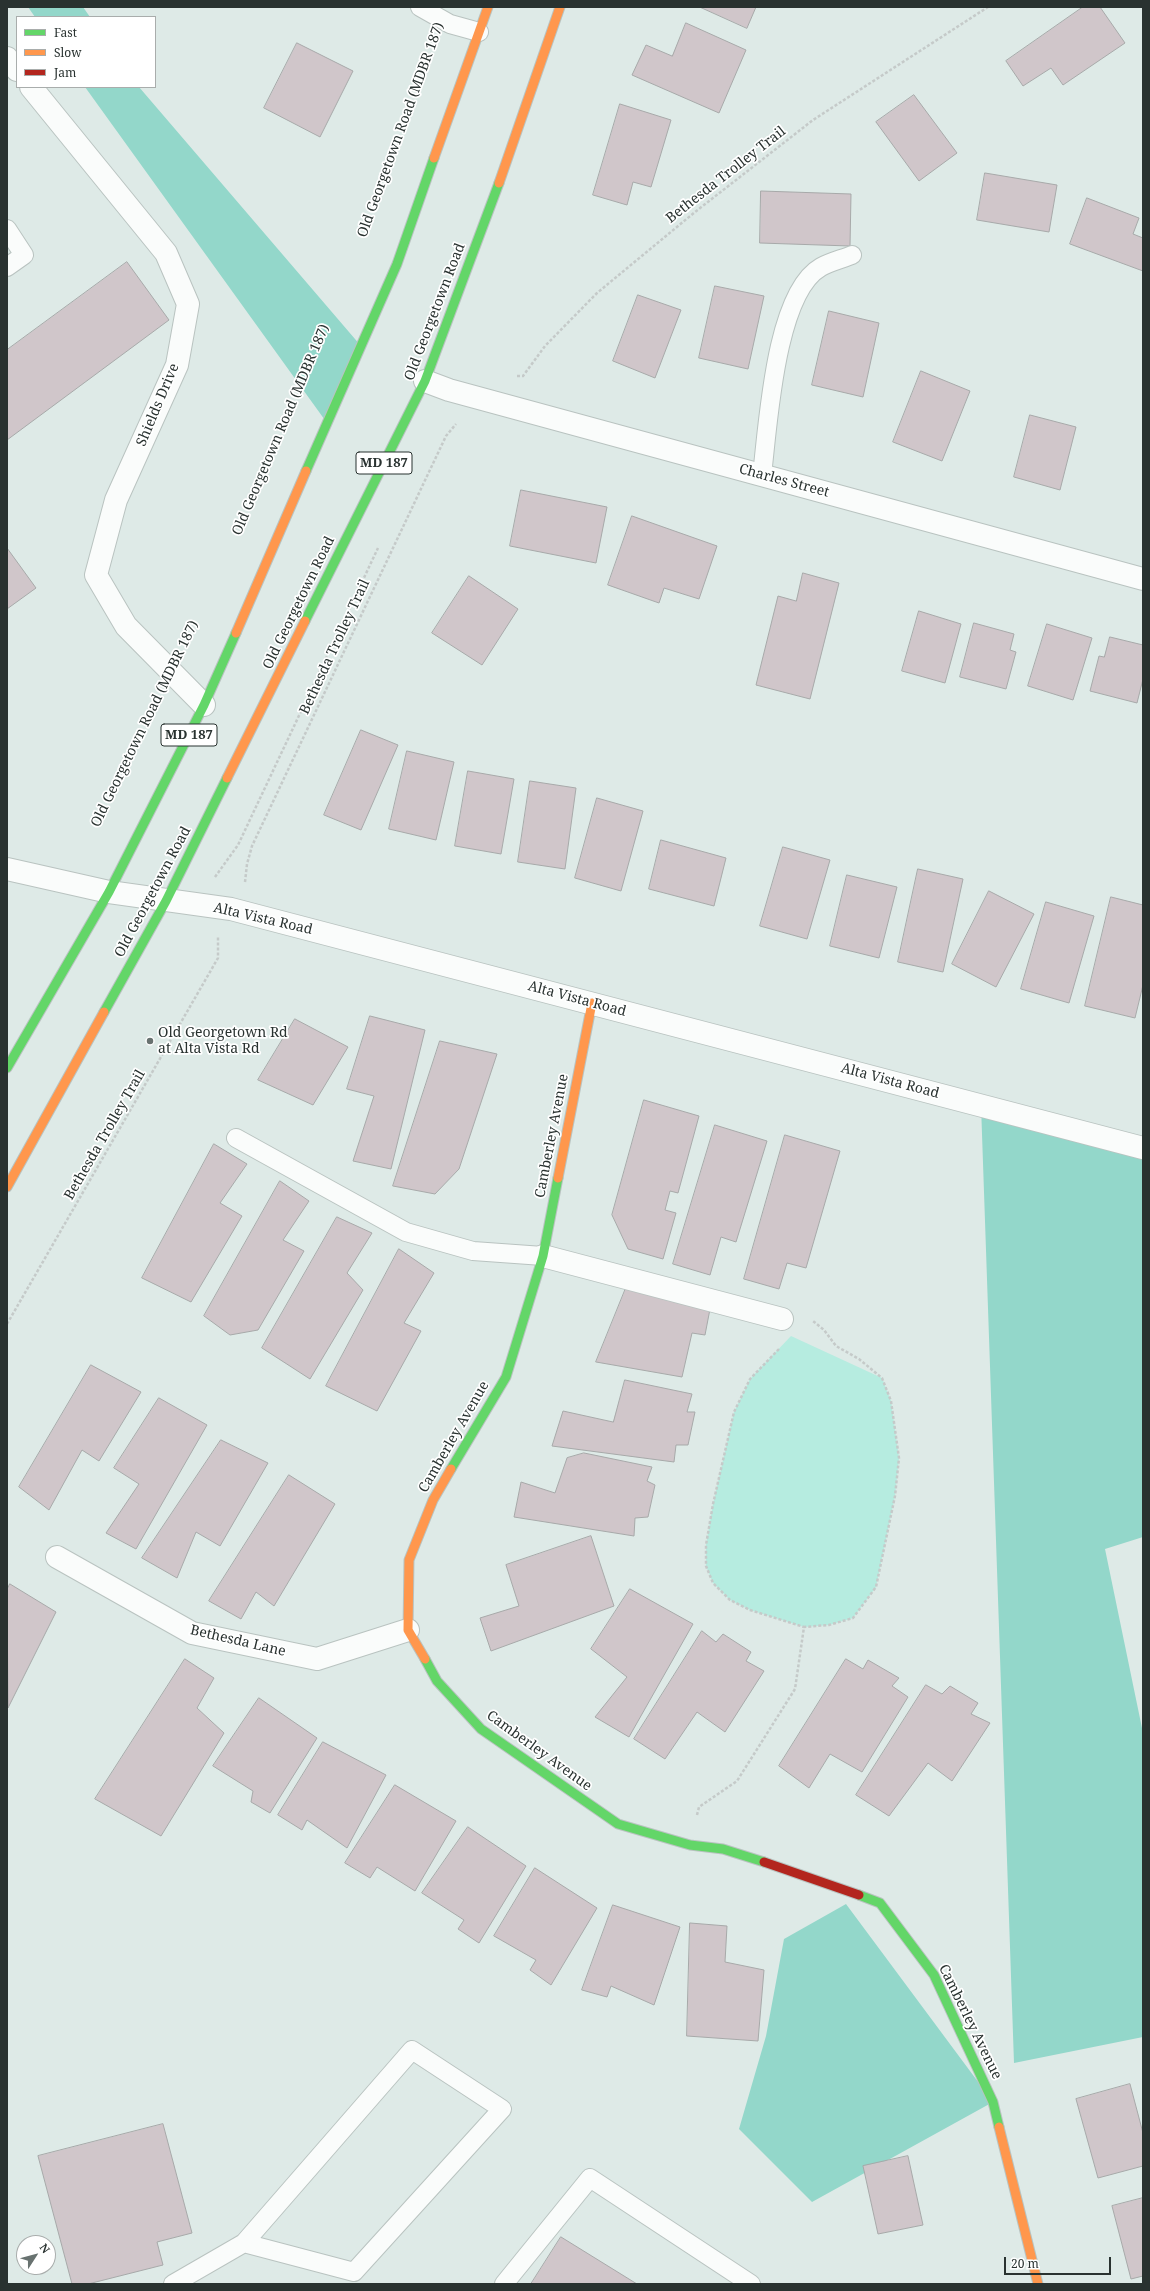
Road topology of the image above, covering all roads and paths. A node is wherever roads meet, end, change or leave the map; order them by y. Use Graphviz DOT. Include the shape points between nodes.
graph roads {
  1 [pos="420,7"];
  2 [pos="488,7"];
  3 [pos="560,7"];
  4 [pos="988,7"];
  5 [pos="479,32"];
  6 [pos="7,58"];
  7 [pos="16,69"];
  8 [pos="32,88"];
  9 [pos="7,229"];
  10 [pos="852,256"];
  11 [pos="7,268"];
  12 [pos="511,376"];
  13 [pos="425,381"];
  14 [pos="456,426"];
  15 [pos="762,475"];
  16 [pos="381,542"];
  17 [pos="1143,579"];
  18 [pos="204,705"];
  19 [pos="238,845"];
  20 [pos="7,869"];
  21 [pos="246,882"];
  22 [pos="109,892"];
  23 [pos="166,901"];
  24 [pos="219,931"];
  25 [pos="592,1003"];
  26 [pos="7,1068"];
  27 [pos="236,1138"];
  28 [pos="1143,1148"];
  29 [pos="7,1187"];
  30 [pos="543,1256"];
  31 [pos="808,1316"];
  32 [pos="782,1319"];
  33 [pos="7,1324"];
  34 [pos="781,1346"];
  35 [pos="57,1557"];
  36 [pos="804,1627"];
  37 [pos="408,1630"];
  38 [pos="690,1845"];
  39 [pos="244,2243"];
  40 [pos="173,2284"];
  41 [pos="504,2284"];
  42 [pos="751,2284"];
  43 [pos="1038,2284"];
  1 -- 5 [label="lane" via="450,24"];
  2 -- 5 [label="main road, MD 187"];
  3 -- 13 [label="main road, Old Georgetown Road / MD 187" via="523,118"];
  4 -- 12 [label="path, Bethesda Trolley Trail" via="813,120 754,165 597,293 545,346 523,376"];
  5 -- 18 [label="main road, MD 187" via="397,264"];
  6 -- 7 [label="street"];
  8 -- 18 [label="street, Shields Drive" via="166,253 188,304 177,365 116,500 96,575 126,626"];
  9 -- 11 [label="lane" via="24,255"];
  10 -- 15 [label="lane" via="820,268 802,286 790,312 780,344"];
  13 -- 15 [label="street, Charles Street" via="449,390"];
  13 -- 23 [label="main road, Old Georgetown Road / MD 187"];
  14 -- 21 [label="path, Bethesda Trolley Trail" via="446,436 252,846"];
  15 -- 17 [label="street, Charles Street"];
  16 -- 19 [label="path"];
  18 -- 22 [label="main road, MD 187"];
  20 -- 22 [label="street, Alta Vista Road"];
  22 -- 23 [label="street, Alta Vista Road"];
  22 -- 26 [label="main road, MD 187"];
  23 -- 25 [label="street, Alta Vista Road" via="231,909"];
  23 -- 29 [label="main road, Old Georgetown Road / MD 187"];
  24 -- 33 [label="path, Bethesda Trolley Trail" via="218,958"];
  25 -- 28 [label="street, Alta Vista Road"];
  25 -- 30 [label="main road, Camberley Avenue"];
  27 -- 30 [label="lane" via="406,1232 473,1251"];
  30 -- 32 [label="street"];
  30 -- 37 [label="main road, Camberley Avenue" via="506,1377 433,1500 408,1560"];
  31 -- 36 [label="path" via="824,1330 836,1346 859,1359 882,1378 892,1401 899,1458 895,1496 876,1587 853,1618 829,1625"];
  34 -- 36 [label="path" via="750,1378 734,1412 713,1504 706,1545 706,1566 713,1583 730,1600 750,1610"];
  35 -- 37 [label="street, Bethesda Lane" via="192,1633 316,1659"];
  36 -- 38 [label="path" via="796,1689 737,1781 699,1807"];
  37 -- 38 [label="main road, Camberley Avenue" via="437,1681 481,1729 618,1824"];
  38 -- 43 [label="main road, Camberley Avenue" via="723,1849 880,1903 934,1975 993,2102"];
  39 -- 39 [label="lane" via="412,2050 502,2109 354,2272"];
  39 -- 40 [label="lane"];
  41 -- 42 [label="lane" via="590,2178"];
}
